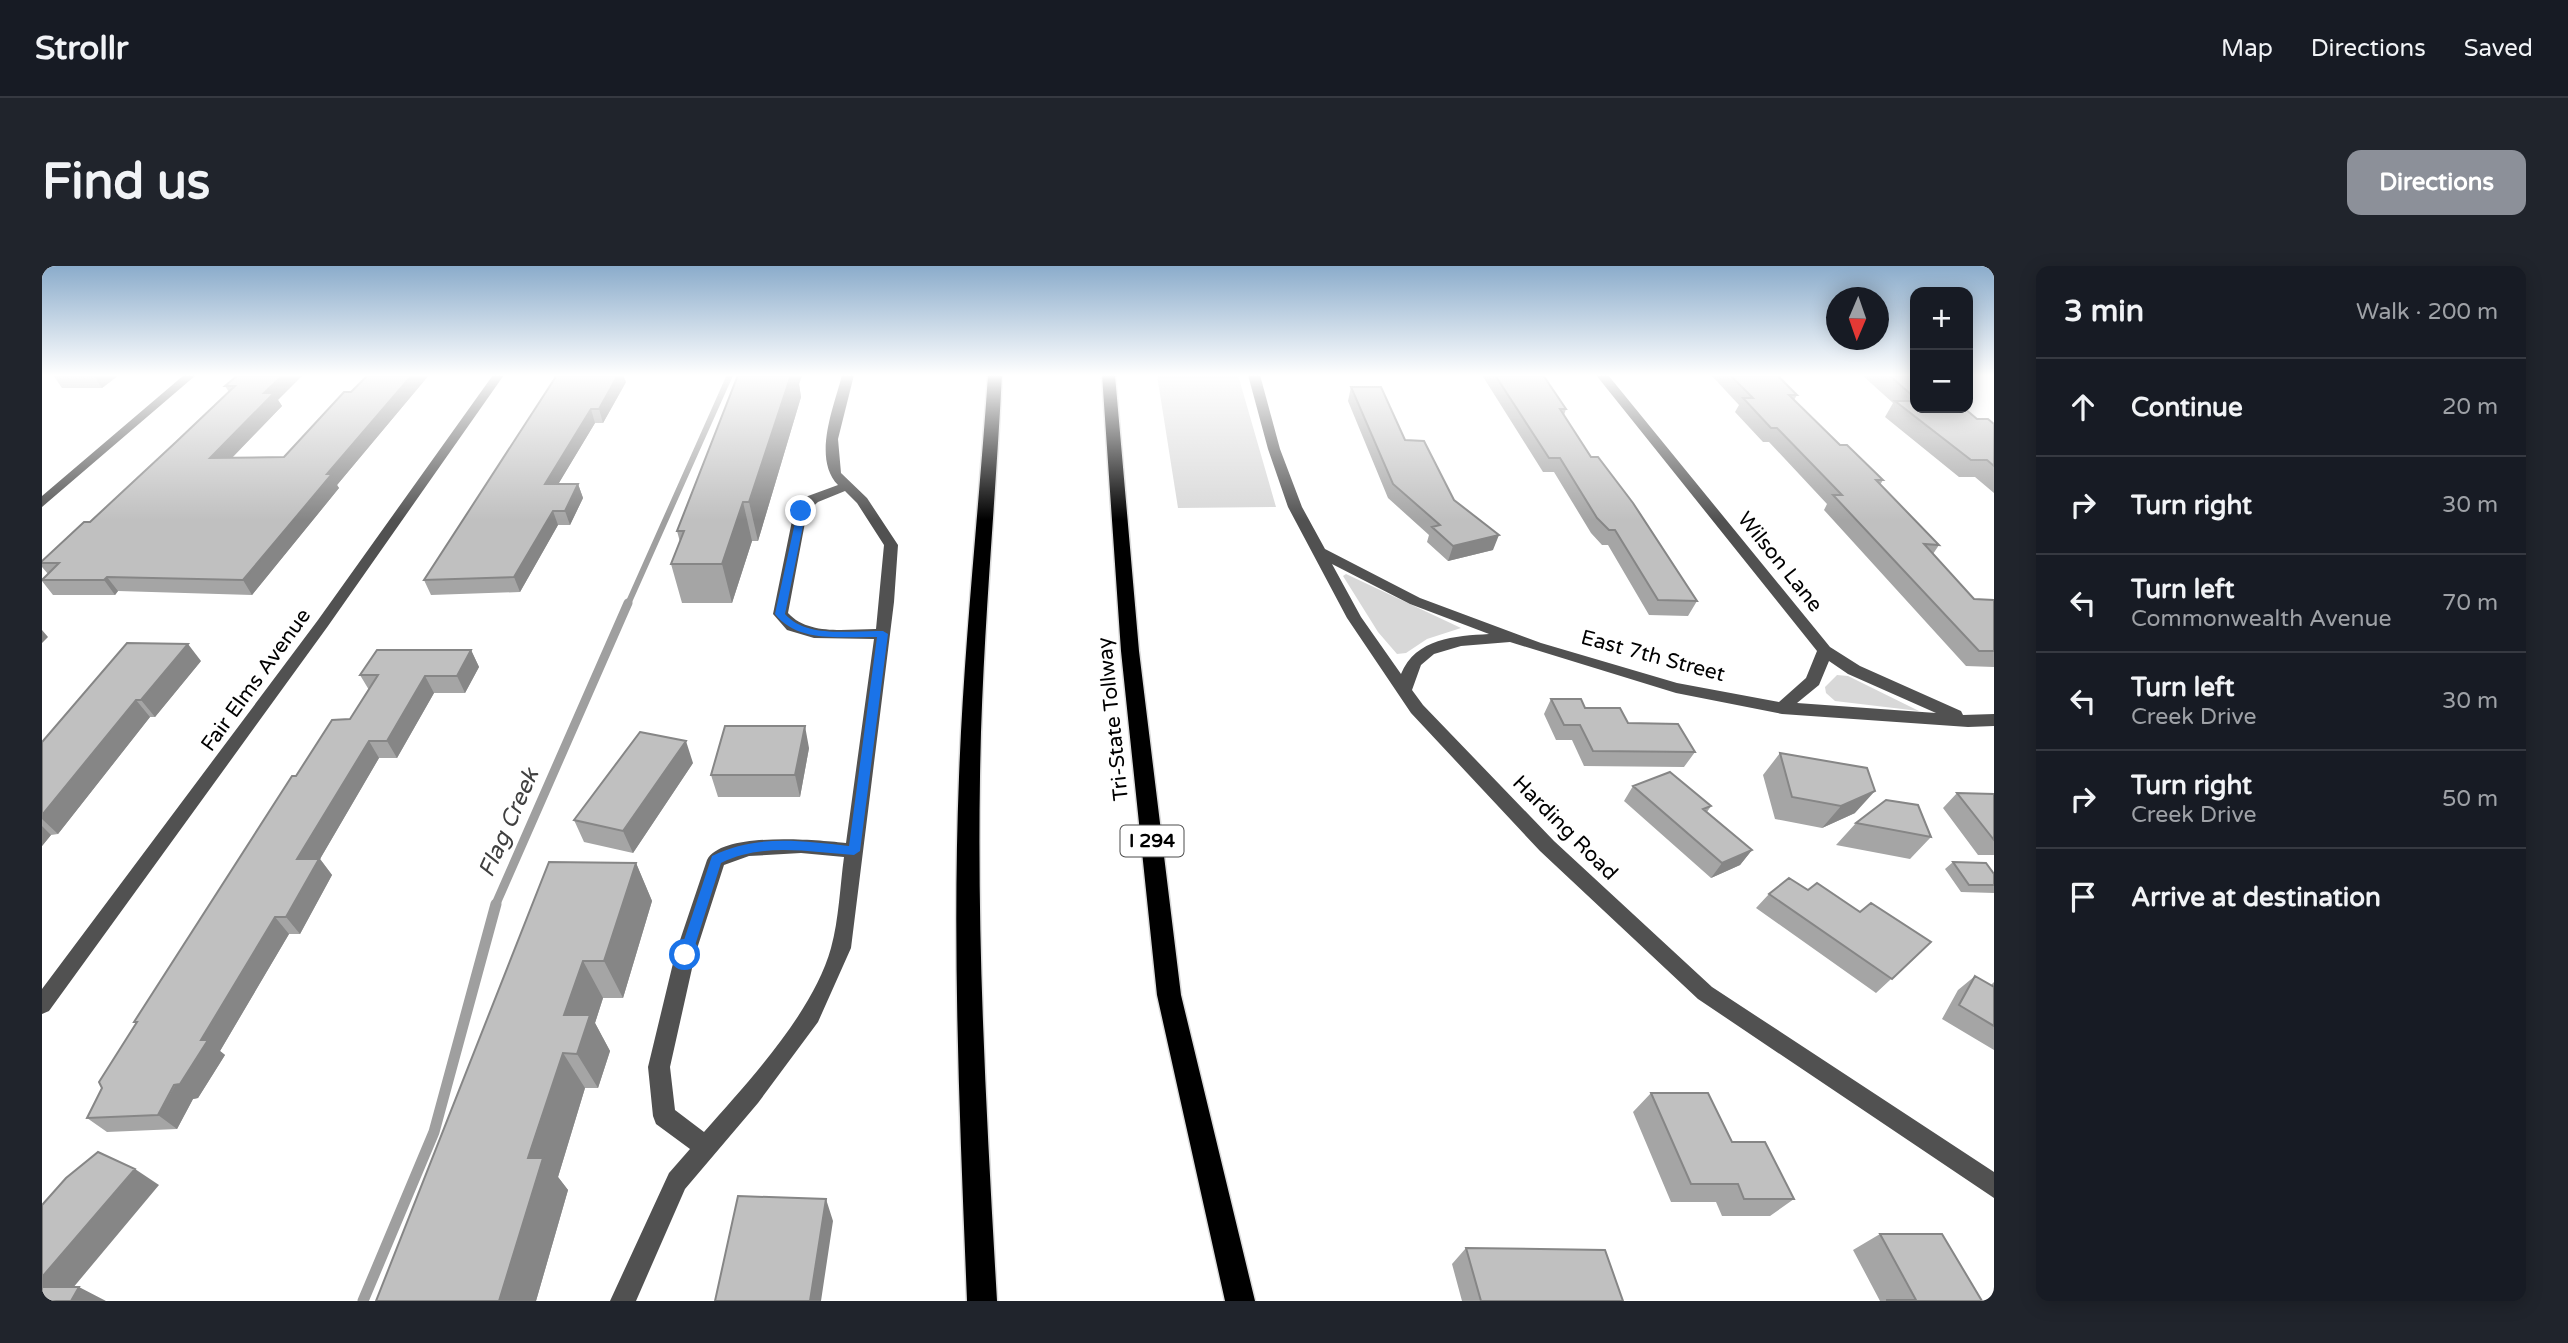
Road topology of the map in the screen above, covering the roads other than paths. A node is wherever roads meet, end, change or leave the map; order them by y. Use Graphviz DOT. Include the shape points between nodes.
graph roads {
  1 [pos="134,423"];
  2 [pos="464,423"];
  3 [pos="836,423"];
  4 [pos="992,423"];
  5 [pos="1112,423"];
  6 [pos="1267,423"];
  7 [pos="1641,423"];
  8 [pos="847,486"];
  9 [pos="42,503"];
  10 [pos="1322,553"];
  11 [pos="883,634"];
  12 [pos="1513,638"];
  13 [pos="1825,651"];
  14 [pos="1404,691"];
  15 [pos="1782,708"];
  16 [pos="1994,720"];
  17 [pos="1968,721"];
  18 [pos="854,851"];
  19 [pos="42,1006"];
  20 [pos="706,1147"];
  21 [pos="1994,1186"];
  22 [pos="623,1301"];
  23 [pos="982,1301"];
  24 [pos="1240,1301"];
  1 -- 9 [label="street"];
  2 -- 19 [label="street, Fair Elms Avenue"];
  3 -- 8 [label="street" via="832,439 835,474"];
  4 -- 23 [label="highway" via="972,703 970,918"];
  5 -- 24 [label="highway, Tri-State Tollway / I 294" via="1130,651 1170,995"];
  6 -- 10 [label="street, Harding Road" via="1295,507"];
  7 -- 13 [label="street, Wilson Lane"];
  8 -- 11 [label="street" via="862,500 891,545"];
  8 -- 11 [label="street" via="813,499 801,511 780,614 792,627 814,633"];
  10 -- 12 [label="street, East 7th Street" via="1415,601"];
  10 -- 14 [label="street, Harding Road" via="1354,618"];
  11 -- 18 [label="street"];
  12 -- 14 [label="street" via="1437,646 1420,655"];
  12 -- 15 [label="street, East 7th Street" via="1676,688"];
  13 -- 15 [label="street" via="1813,681"];
  13 -- 17 [label="street, Wilson Lane" via="1854,670"];
  14 -- 21 [label="street, Harding Road" via="1547,846 1705,993"];
  15 -- 17 [label="street, East 7th Street"];
  16 -- 17 [label="street, East 7th Street"];
  18 -- 20 [label="street" via="841,948 811,1015"];
  18 -- 20 [label="street" via="783,845 739,848 716,860 685,955 659,1067 664,1116"];
  20 -- 22 [label="street" via="677,1181"];
}
